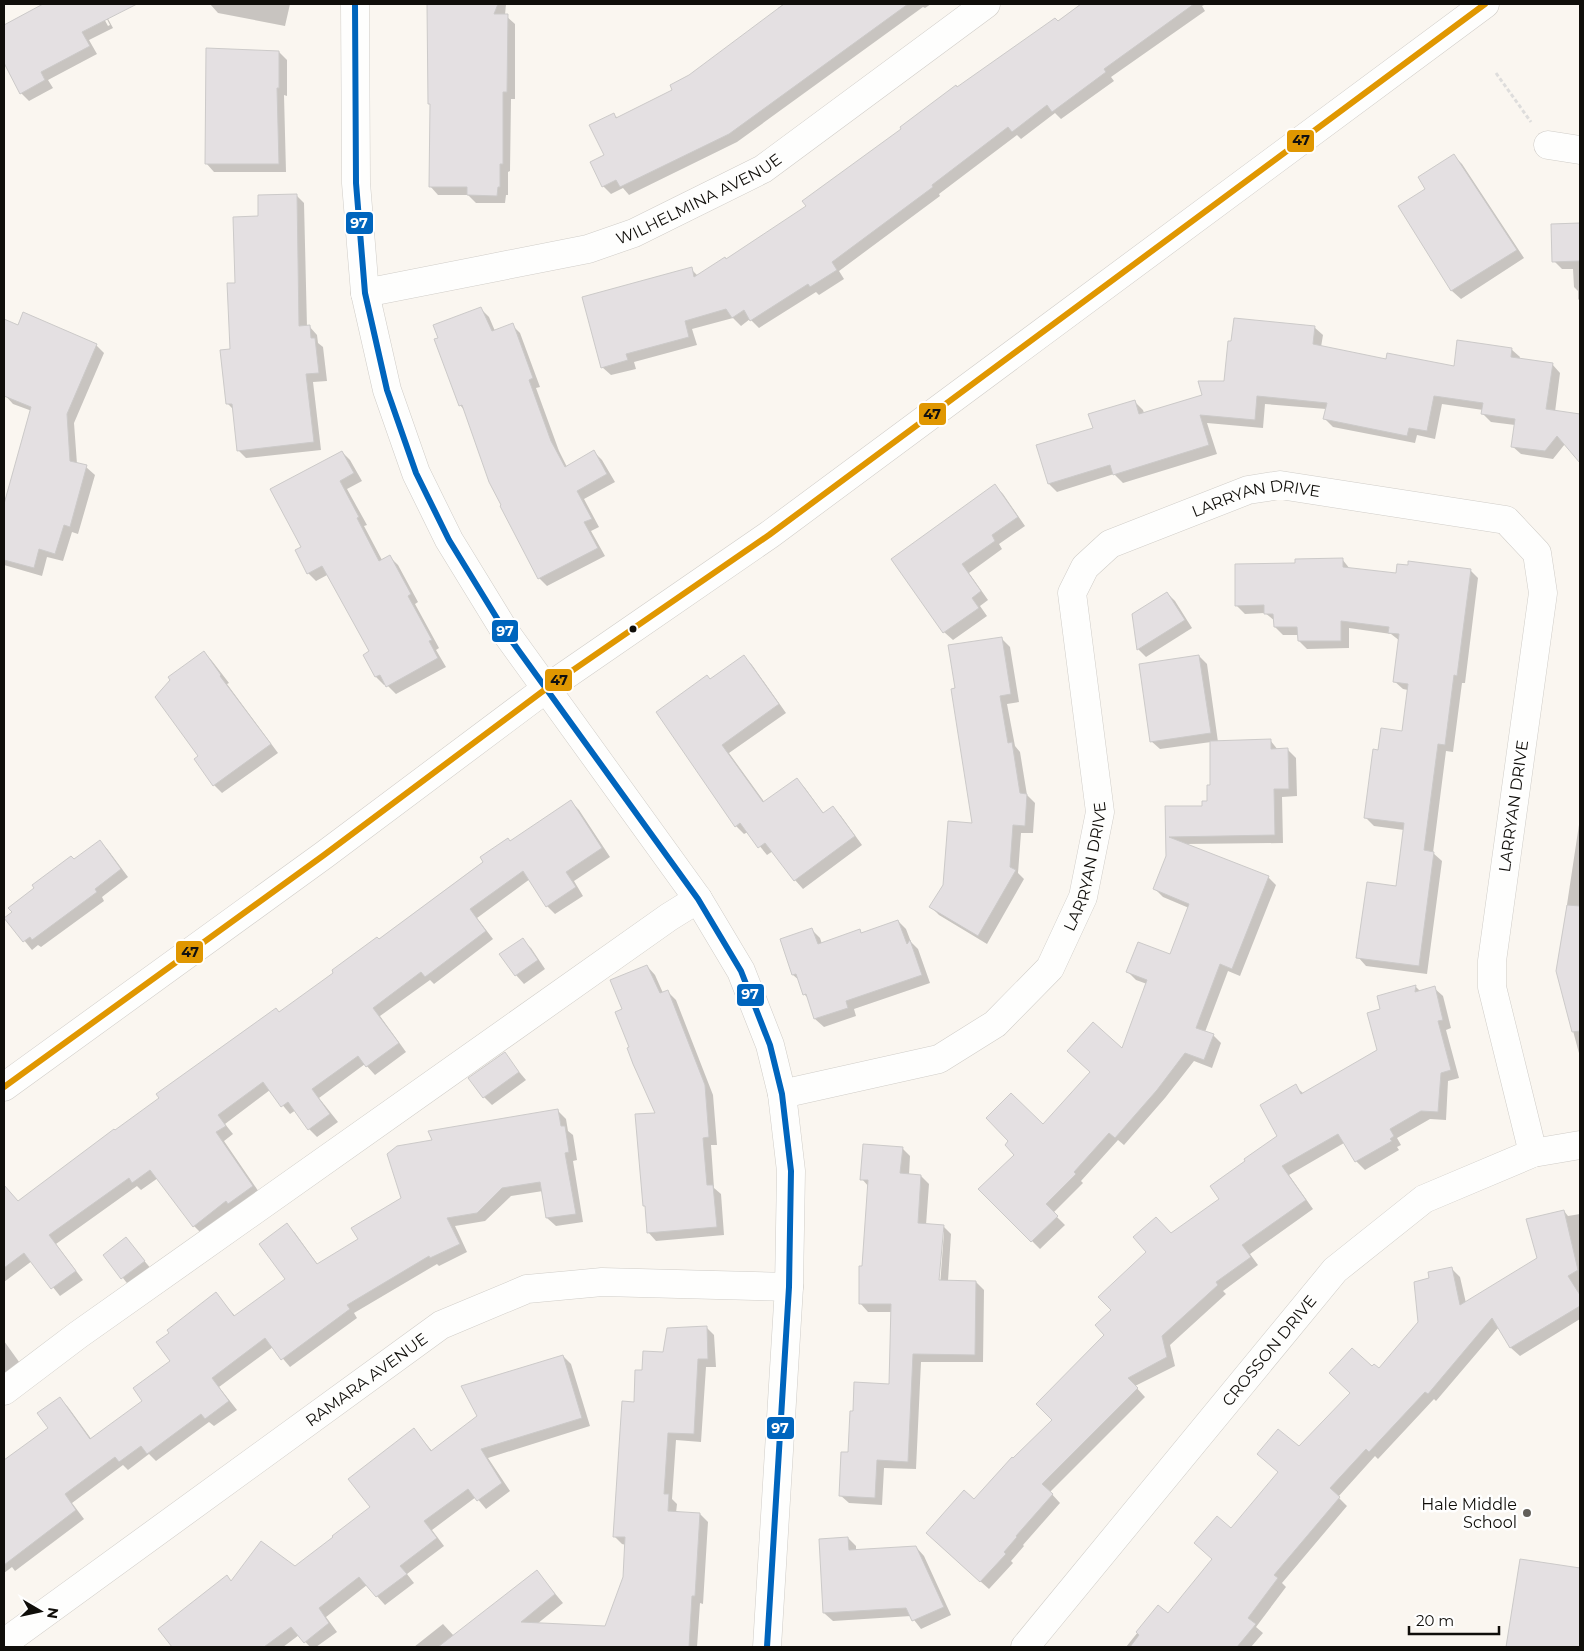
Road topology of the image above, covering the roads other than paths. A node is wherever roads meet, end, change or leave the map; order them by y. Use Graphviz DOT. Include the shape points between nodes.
graph roads {
  1 [pos="356,4"];
  2 [pos="986,4"];
  3 [pos="1485,4"];
  4 [pos="1548,145"];
  5 [pos="1580,150"];
  6 [pos="365,293"];
  7 [pos="547,688"];
  8 [pos="698,899"];
  9 [pos="4,1087"];
  10 [pos="782,1094"];
  11 [pos="1580,1145"];
  12 [pos="1533,1153"];
  13 [pos="789,1286"];
  14 [pos="4,1391"];
  15 [pos="4,1643"];
  16 [pos="767,1647"];
  17 [pos="1025,1647"];
  1 -- 6 [label="street" via="356,183"];
  2 -- 6 [label="street, WILHELMINA AVENUE" via="763,169 634,233 588,249"];
  3 -- 7 [label="street" via="769,534"];
  4 -- 5 [label="street"];
  6 -- 7 [label="street" via="388,390 416,473 448,540 506,633"];
  7 -- 8 [label="street"];
  7 -- 9 [label="street" via="324,855"];
  8 -- 10 [label="street" via="741,971 770,1045"];
  8 -- 14 [label="street"];
  10 -- 12 [label="street, LARRYAN DRIVE" via="939,1059 994,1024 1050,968 1083,897 1100,812 1072,593 1085,567 1110,544 1248,490 1280,485 1506,520 1537,553 1543,593 1492,961 1492,987"];
  10 -- 13 [label="street" via="791,1171"];
  11 -- 12 [label="street, CROSSON DRIVE"];
  12 -- 17 [label="street, CROSSON DRIVE" via="1424,1198 1335,1270"];
  13 -- 15 [label="street, RAMARA AVENUE" via="602,1282 527,1289 441,1325"];
  13 -- 16 [label="street"];
}
